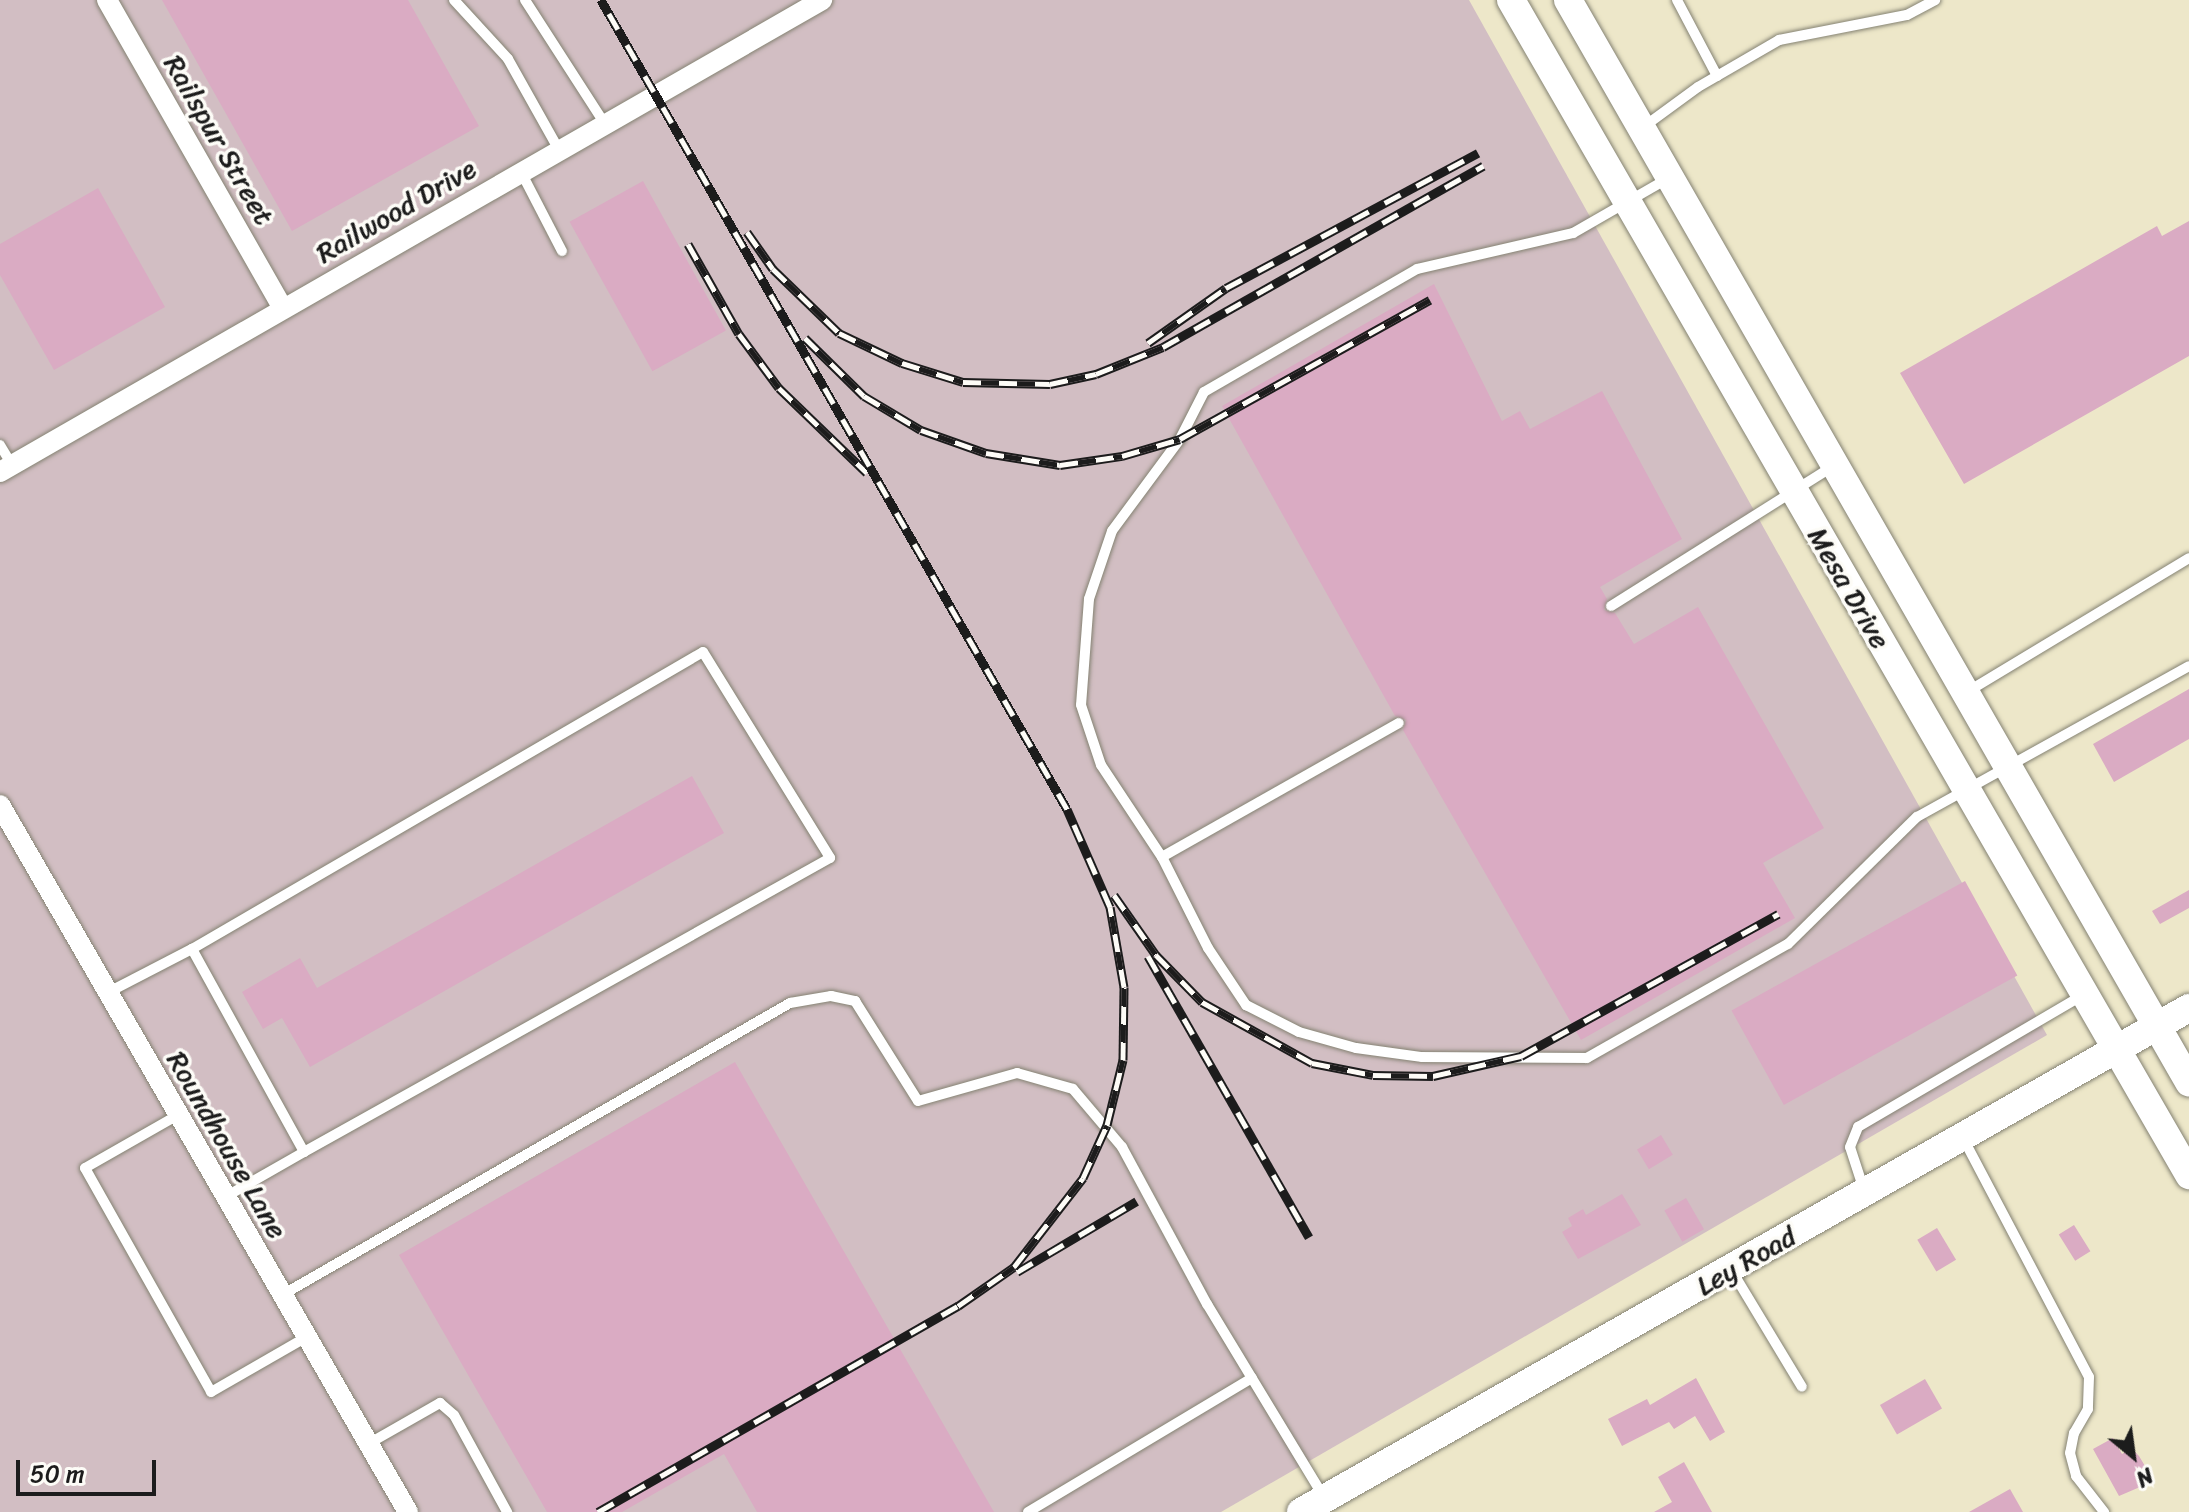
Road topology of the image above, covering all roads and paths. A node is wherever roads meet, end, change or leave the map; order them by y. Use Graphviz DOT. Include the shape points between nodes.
graph roads {
  1 [pos="107,0"];
  2 [pos="454,0"];
  3 [pos="525,0"];
  4 [pos="822,0"];
  5 [pos="1511,0"];
  6 [pos="1568,0"];
  7 [pos="1677,0"];
  8 [pos="1935,0"];
  9 [pos="1717,76"];
  10 [pos="605,124"];
  11 [pos="1641,129"];
  12 [pos="559,150"];
  13 [pos="521,172"];
  14 [pos="1669,178"];
  15 [pos="1629,203"];
  16 [pos="562,251"];
  17 [pos="283,308"];
  18 [pos="0,445"];
  19 [pos="1834,465"];
  20 [pos="6,469"];
  21 [pos="1795,493"];
  22 [pos="2189,558"];
  23 [pos="1611,606"];
  24 [pos="2189,666"];
  25 [pos="1965,693"];
  26 [pos="1399,723"];
  27 [pos="2006,767"];
  28 [pos="1964,788"];
  29 [pos="0,805"];
  30 [pos="1162,857"];
  31 [pos="192,949"];
  32 [pos="107,993"];
  33 [pos="2087,993"];
  34 [pos="2189,1008"];
  35 [pos="2157,1025"];
  36 [pos="2119,1046"];
  37 [pos="2189,1082"];
  38 [pos="178,1115"];
  39 [pos="1962,1136"];
  40 [pos="304,1152"];
  41 [pos="2189,1175"];
  42 [pos="1865,1192"];
  43 [pos="224,1198"];
  44 [pos="1731,1269"];
  45 [pos="281,1296"];
  46 [pos="305,1338"];
  47 [pos="1252,1378"];
  48 [pos="1802,1387"];
  49 [pos="368,1444"];
  50 [pos="1320,1507"];
  51 [pos="408,1512"];
  52 [pos="507,1512"];
  53 [pos="1028,1512"];
  54 [pos="2104,1512"];
  1 -- 17 [label="street, Railspur Street"];
  2 -- 12 [label="lane" via="508,59"];
  3 -- 10 [label="lane"];
  4 -- 10 [label="street, Railwood Drive"];
  5 -- 15 [label="main road, Mesa Drive"];
  6 -- 11 [label="main road, Mesa Drive"];
  7 -- 9 [label="lane"];
  8 -- 9 [label="lane" via="1907,15 1779,40"];
  9 -- 11 [label="lane"];
  10 -- 12 [label="street, Railwood Drive"];
  11 -- 14 [label="main road, Mesa Drive"];
  12 -- 13 [label="street, Railwood Drive"];
  13 -- 16 [label="lane"];
  13 -- 17 [label="street, Railwood Drive"];
  14 -- 15 [label="lane"];
  14 -- 19 [label="main road, Mesa Drive"];
  15 -- 21 [label="main road, Mesa Drive"];
  15 -- 30 [label="lane" via="1573,233 1417,269 1204,392 1180,439 1112,531 1089,599 1082,645 1081,705 1101,765"];
  17 -- 20 [label="street, Railwood Drive"];
  18 -- 20 [label="lane"];
  19 -- 21 [label="lane"];
  19 -- 25 [label="main road, Mesa Drive"];
  21 -- 23 [label="lane"];
  21 -- 28 [label="main road, Mesa Drive"];
  22 -- 25 [label="lane"];
  24 -- 27 [label="lane"];
  25 -- 27 [label="main road, Mesa Drive"];
  26 -- 30 [label="lane"];
  27 -- 28 [label="lane"];
  27 -- 35 [label="main road, Mesa Drive"];
  28 -- 30 [label="lane" via="1917,817 1788,944 1587,1058 1422,1057 1356,1048 1299,1032 1246,1005 1208,948"];
  28 -- 33 [label="main road, Mesa Drive"];
  29 -- 32 [label="street, Roundhouse Lane"];
  31 -- 32 [label="lane"];
  31 -- 40 [label="lane"];
  31 -- 40 [label="lane" via="703,652 830,858"];
  32 -- 38 [label="street, Roundhouse Lane"];
  33 -- 36 [label="main road, Mesa Drive"];
  33 -- 42 [label="lane" via="1858,1127 1850,1147"];
  34 -- 35 [label="main road, Ley Road"];
  35 -- 36 [label="main road, Ley Road"];
  35 -- 37 [label="main road, Mesa Drive"];
  36 -- 39 [label="main road, Ley Road"];
  36 -- 41 [label="main road, Mesa Drive"];
  38 -- 43 [label="street, Roundhouse Lane"];
  38 -- 46 [label="lane" via="85,1168 211,1392"];
  39 -- 42 [label="main road, Ley Road"];
  39 -- 54 [label="lane" via="2089,1377 2088,1409 2070,1453 2076,1476"];
  40 -- 43 [label="lane"];
  42 -- 44 [label="main road, Ley Road"];
  43 -- 45 [label="street, Roundhouse Lane"];
  44 -- 48 [label="lane"];
  44 -- 50 [label="main road, Ley Road"];
  45 -- 46 [label="street, Roundhouse Lane"];
  45 -- 47 [label="lane" via="790,1003 831,996 855,1001 918,1101 1017,1073 1073,1089 1122,1147"];
  46 -- 49 [label="street, Roundhouse Lane"];
  47 -- 50 [label="lane"];
  47 -- 53 [label="lane"];
  49 -- 51 [label="street, Roundhouse Lane"];
  49 -- 52 [label="lane" via="440,1403 454,1415"];
}
